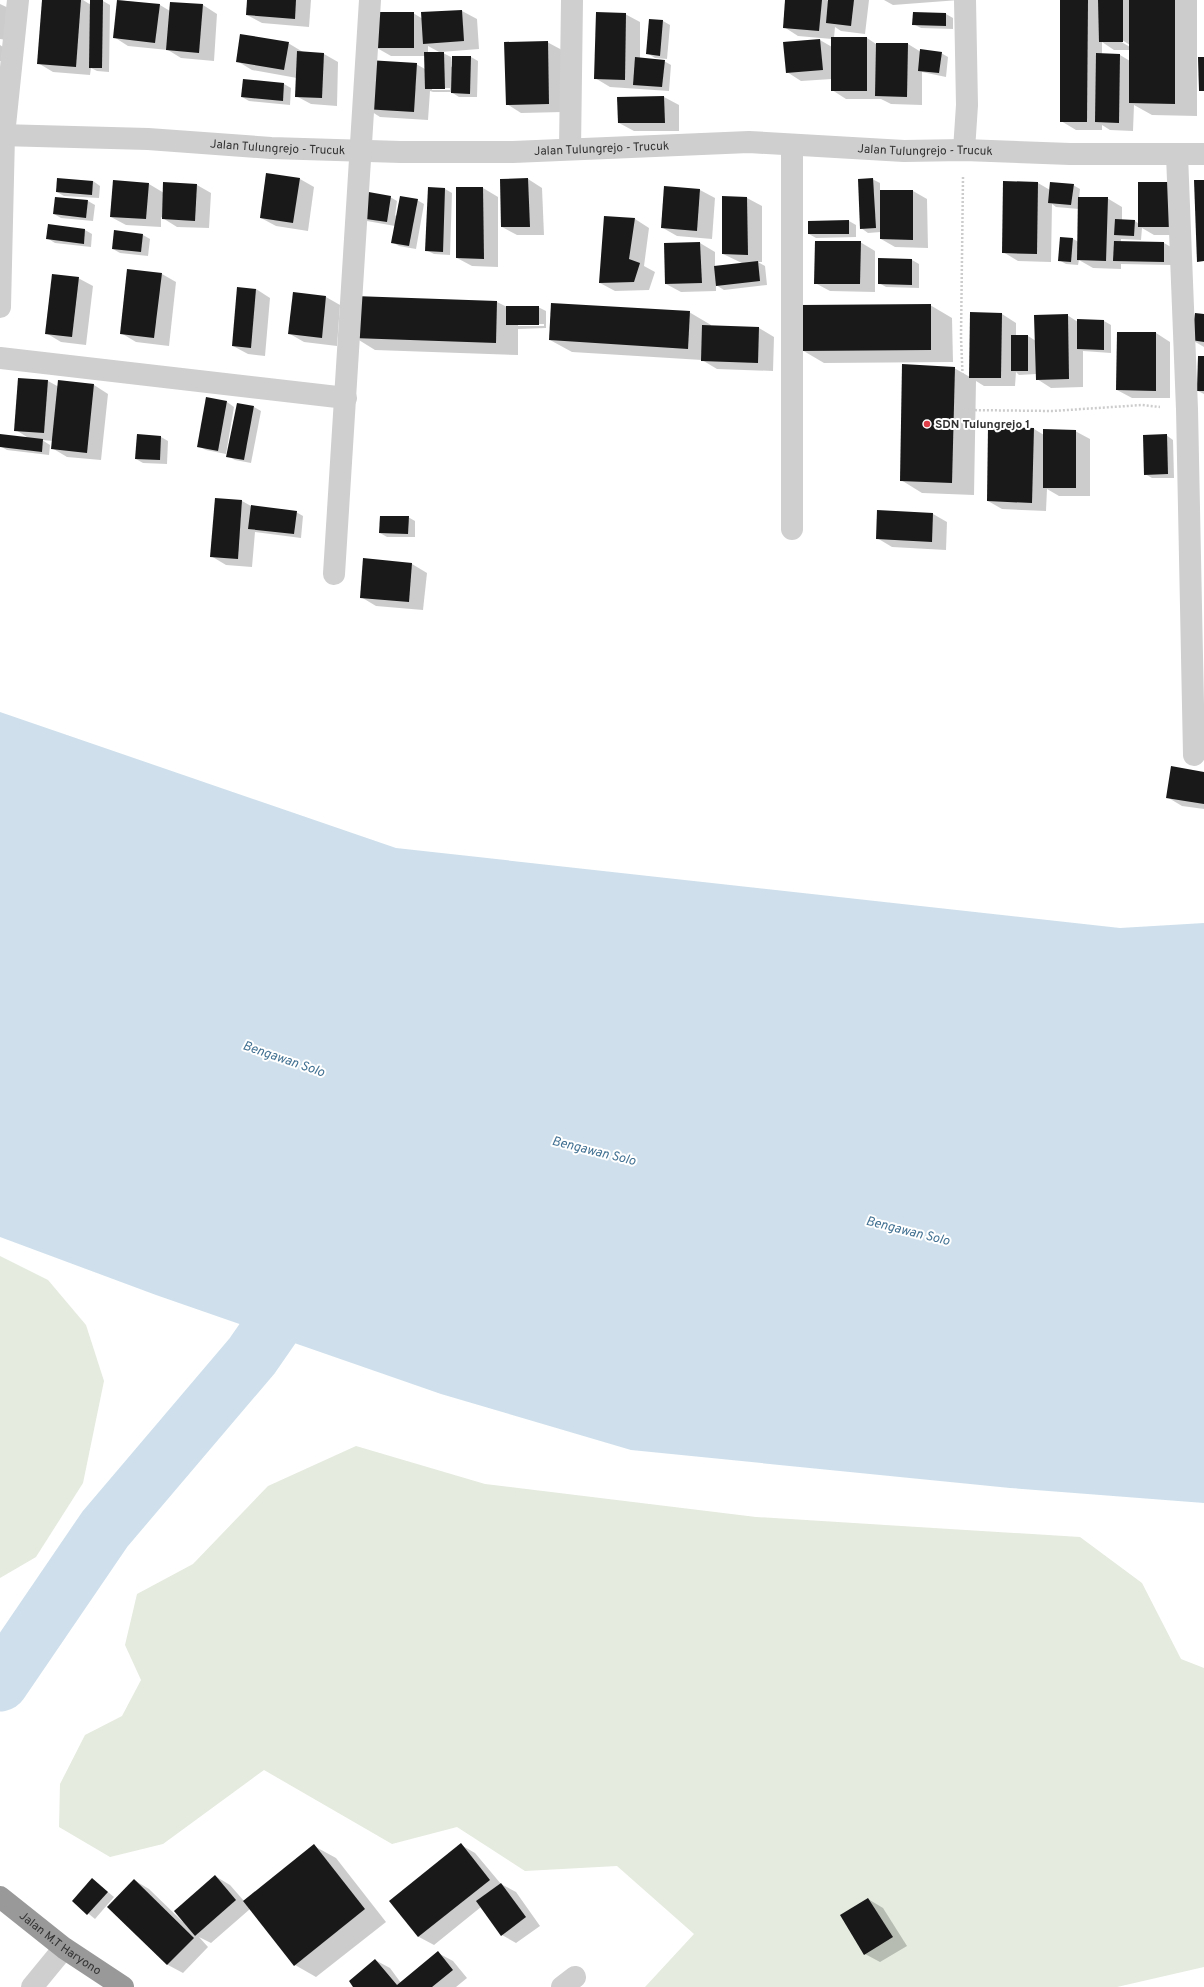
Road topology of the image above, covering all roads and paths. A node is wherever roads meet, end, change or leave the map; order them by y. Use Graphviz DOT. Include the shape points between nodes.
graph roads {
  1 [pos="18,0"];
  2 [pos="370,0"];
  3 [pos="572,0"];
  4 [pos="965,0"];
  5 [pos="2,135"];
  6 [pos="792,145"];
  7 [pos="570,149"];
  8 [pos="964,150"];
  9 [pos="360,151"];
  10 [pos="1204,154"];
  11 [pos="1177,155"];
  12 [pos="0,307"];
  13 [pos="0,358"];
  14 [pos="346,398"];
  15 [pos="1187,409"];
  16 [pos="792,529"];
  17 [pos="334,574"];
  18 [pos="1194,755"];
  19 [pos="0,1897"];
  20 [pos="64,1948"];
  21 [pos="32,1987"];
  22 [pos="123,1987"];
  1 -- 5 [label="street"];
  2 -- 9 [label="street"];
  3 -- 7 [label="street"];
  4 -- 8 [label="street" via="967,105"];
  5 -- 9 [label="street, Jalan Tulungrejo - Trucuk" via="148,139 271,148"];
  5 -- 12 [label="street"];
  6 -- 7 [label="street, Jalan Tulungrejo - Trucuk" via="749,142"];
  6 -- 8 [label="street, Jalan Tulungrejo - Trucuk" via="904,151"];
  6 -- 16 [label="street"];
  7 -- 9 [label="street, Jalan Tulungrejo - Trucuk"];
  8 -- 11 [label="street, Jalan Tulungrejo - Trucuk"];
  8 -- 15 [label="path" via="961,337 964,410 1053,411 1142,405"];
  9 -- 14 [label="street"];
  10 -- 11 [label="street, Jalan Tulungrejo - Trucuk"];
  11 -- 15 [label="street"];
  13 -- 14 [label="street"];
  14 -- 17 [label="street"];
  15 -- 18 [label="street"];
  19 -- 20 [label="highway, Jalan M.T Haryono"];
  20 -- 21 [label="street"];
  20 -- 22 [label="highway, Jalan M.T Haryono"];
}
